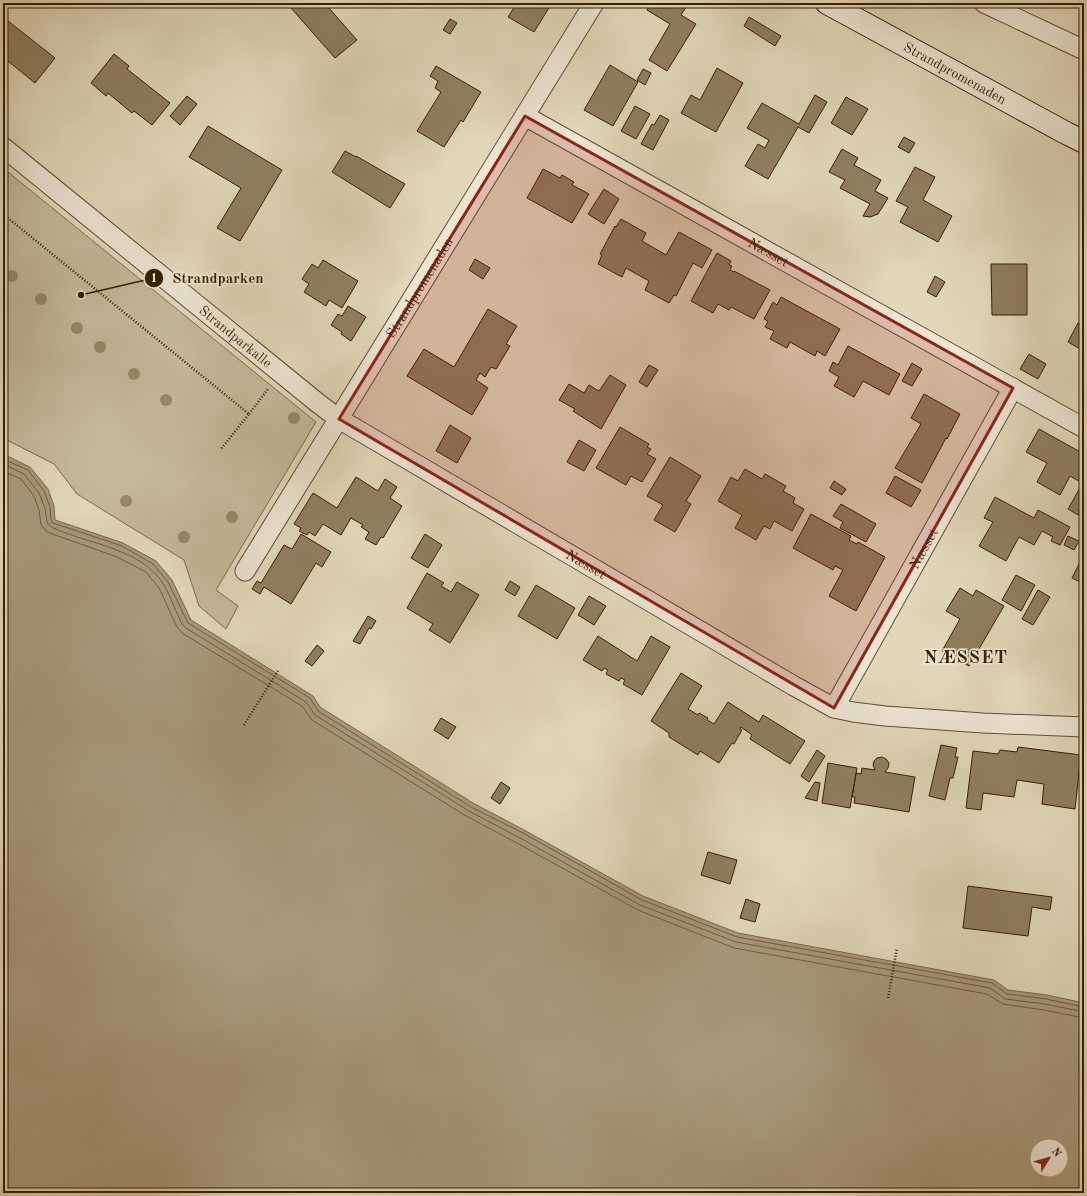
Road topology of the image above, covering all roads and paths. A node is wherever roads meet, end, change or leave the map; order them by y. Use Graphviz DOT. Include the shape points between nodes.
graph roads {
  1 [pos="594,3"];
  2 [pos="827,3"];
  3 [pos="991,5"];
  4 [pos="1084,50"];
  5 [pos="525,116"];
  6 [pos="1084,142"];
  7 [pos="3,147"];
  8 [pos="3,214"];
  9 [pos="281,373"];
  10 [pos="1012,388"];
  11 [pos="249,414"];
  12 [pos="339,419"];
  13 [pos="1084,428"];
  14 [pos="221,449"];
  15 [pos="245,571"];
  16 [pos="279,669"];
  17 [pos="834,708"];
  18 [pos="244,725"];
  19 [pos="1084,727"];
  20 [pos="898,948"];
  21 [pos="888,998"];
  1 -- 5 [label="street, Strandpromenaden"];
  2 -- 6 [label="street, Strandpromenaden"];
  3 -- 4 [label="street"];
  5 -- 10 [label="street, Næsset"];
  5 -- 12 [label="street, Strandpromenaden"];
  7 -- 9 [label="street, Strandparkalle"];
  8 -- 11 [label="path"];
  9 -- 11 [label="path"];
  9 -- 12 [label="street, Strandparkalle"];
  10 -- 13 [label="street, Næsset"];
  10 -- 17 [label="street, Næsset"];
  11 -- 14 [label="path"];
  12 -- 15 [label="street, Strandpromenaden"];
  12 -- 17 [label="street, Næsset"];
  16 -- 18 [label="path"];
  17 -- 19 [label="street, Næsset" via="885,716"];
  20 -- 21 [label="path"];
}
